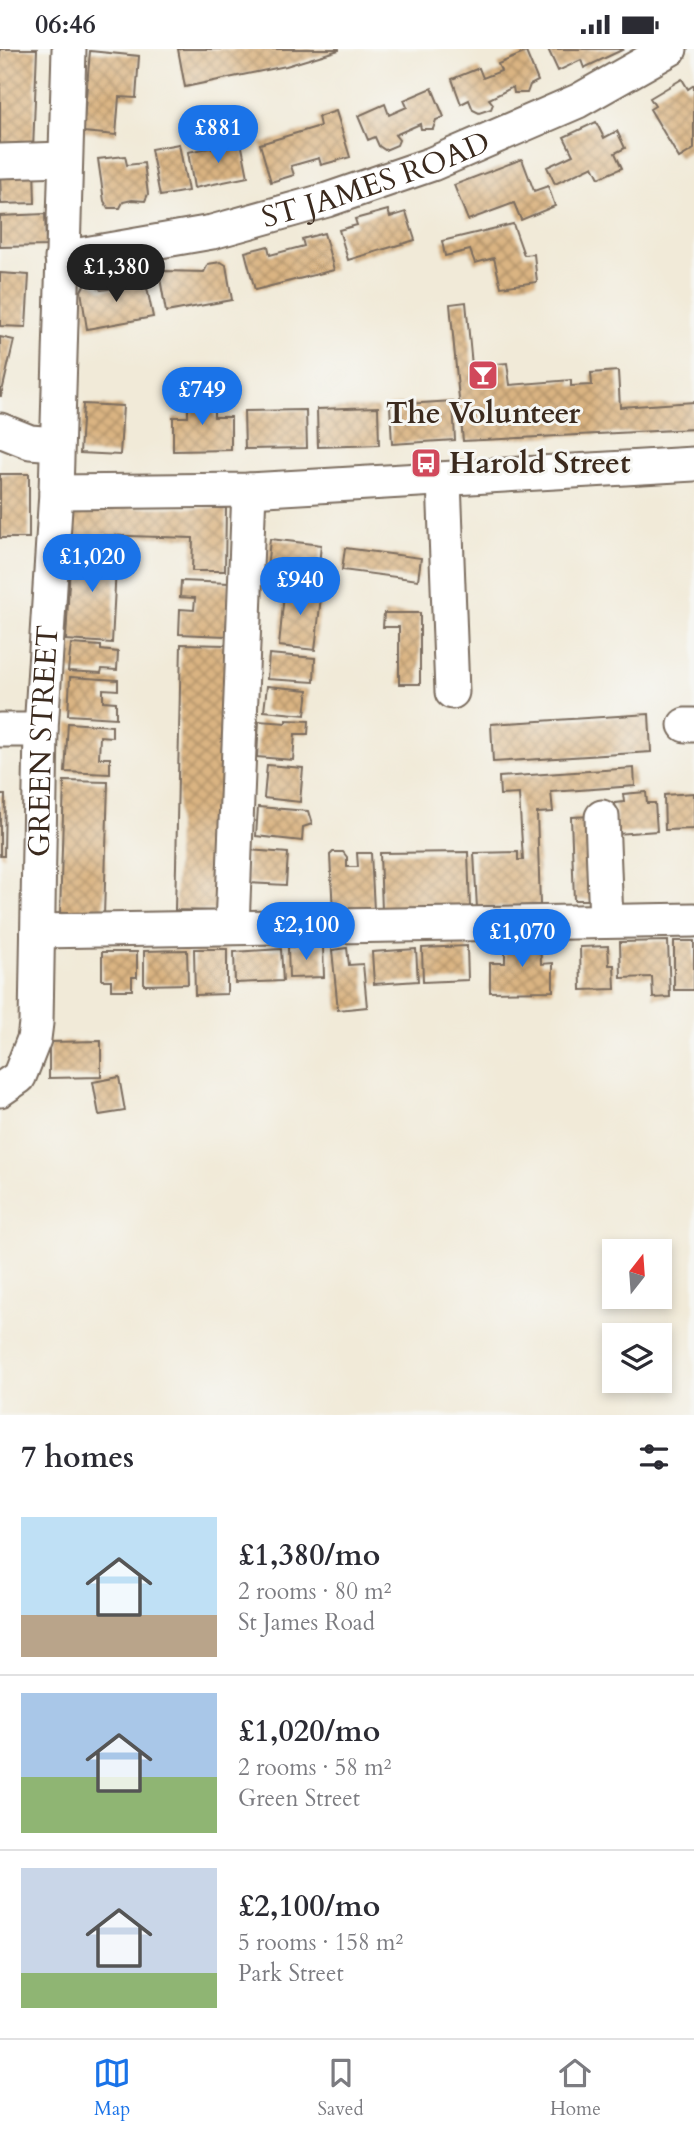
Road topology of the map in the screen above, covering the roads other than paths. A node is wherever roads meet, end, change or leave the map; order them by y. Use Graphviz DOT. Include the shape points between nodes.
graph roads {
  1 [pos="69,49"];
  2 [pos="670,49"];
  3 [pos="65,159"];
  4 [pos="0,161"];
  5 [pos="62,258"];
  6 [pos="0,430"];
  7 [pos="55,444"];
  8 [pos="694,464"];
  9 [pos="443,479"];
  10 [pos="248,490"];
  11 [pos="55,492"];
  12 [pos="452,692"];
  13 [pos="0,730"];
  14 [pos="41,730"];
  15 [pos="601,817"];
  16 [pos="694,920"];
  17 [pos="606,921"];
  18 [pos="232,927"];
  19 [pos="38,931"];
  20 [pos="0,1090"];
  1 -- 3 [label="street, GREEN STREET"];
  2 -- 5 [label="street, ST JAMES ROAD" via="578,101 432,164 212,232"];
  3 -- 4 [label="street"];
  3 -- 5 [label="street, GREEN STREET"];
  5 -- 7 [label="street, GREEN STREET"];
  6 -- 7 [label="street" via="30,442"];
  7 -- 11 [label="street, GREEN STREET"];
  8 -- 9 [label="street"];
  9 -- 10 [label="street"];
  9 -- 12 [label="street"];
  10 -- 11 [label="street"];
  10 -- 18 [label="street"];
  11 -- 14 [label="street, GREEN STREET"];
  13 -- 14 [label="street"];
  14 -- 19 [label="street, GREEN STREET"];
  15 -- 17 [label="street"];
  16 -- 17 [label="street"];
  17 -- 18 [label="street"];
  18 -- 19 [label="street"];
  19 -- 20 [label="street, GREEN STREET" via="34,1039 19,1077"];
}
